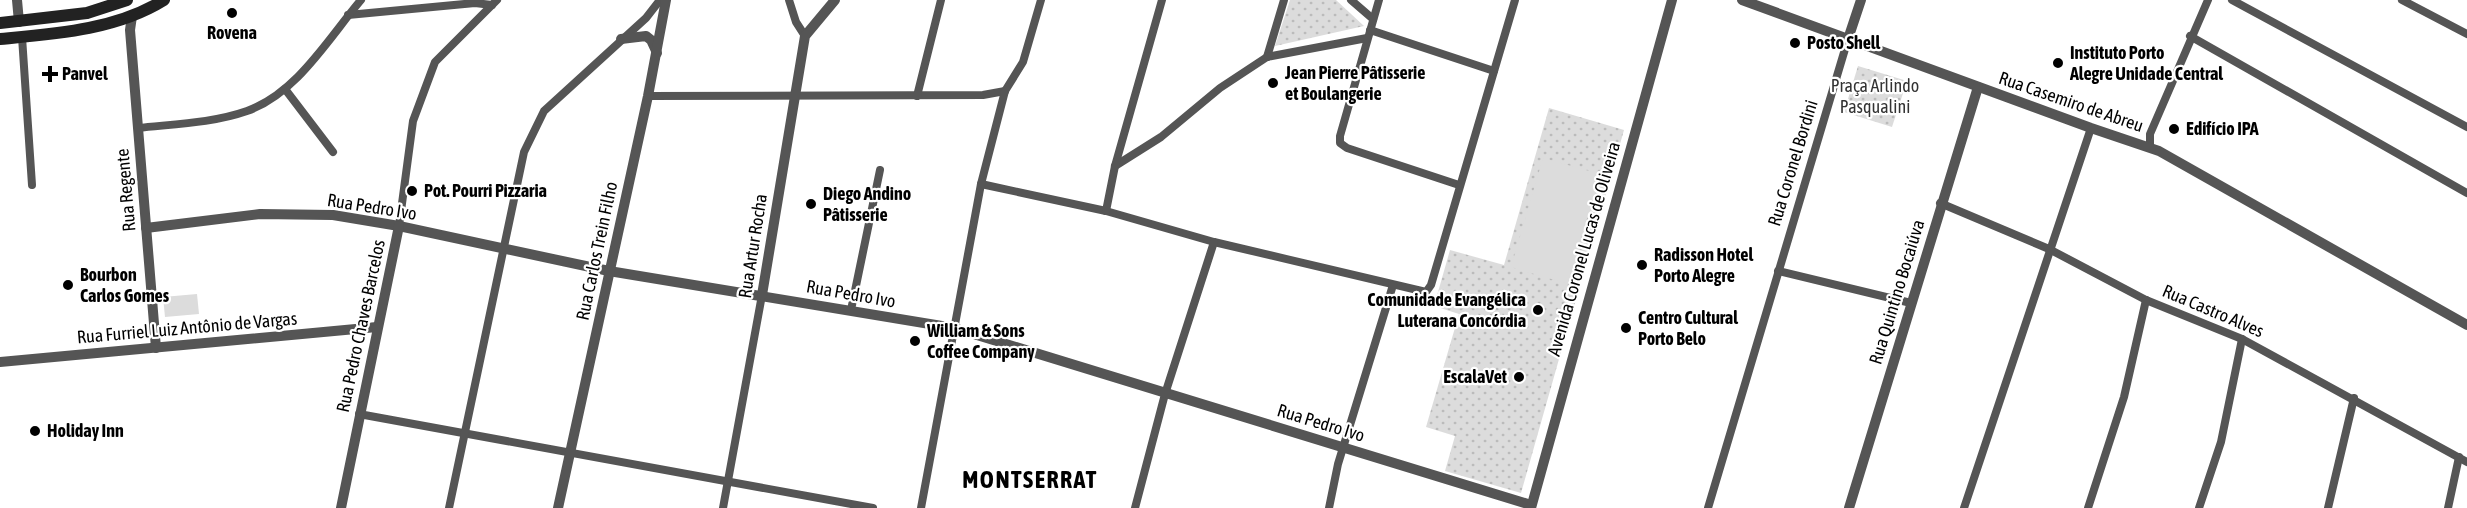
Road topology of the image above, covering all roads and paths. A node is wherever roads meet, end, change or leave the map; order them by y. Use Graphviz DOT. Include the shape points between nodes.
graph roads {
  1 [pos="17,0"];
  2 [pos="124,0"];
  3 [pos="164,0"];
  4 [pos="361,0"];
  5 [pos="660,0"];
  6 [pos="666,0"];
  7 [pos="789,0"];
  8 [pos="835,0"];
  9 [pos="940,0"];
  10 [pos="1041,0"];
  11 [pos="1162,0"];
  12 [pos="1284,0"];
  13 [pos="1351,0"];
  14 [pos="1379,0"];
  15 [pos="1515,0"];
  16 [pos="1672,0"];
  17 [pos="1742,0"];
  18 [pos="1861,0"];
  19 [pos="2208,0"];
  20 [pos="2232,0"];
  21 [pos="2402,0"];
  22 [pos="494,2"];
  23 [pos="348,15"];
  24 [pos="128,17"];
  25 [pos="1373,19"];
  26 [pos="19,22"];
  27 [pos="0,23"];
  28 [pos="1369,34"];
  29 [pos="2467,34"];
  30 [pos="805,36"];
  31 [pos="2190,36"];
  32 [pos="22,37"];
  33 [pos="0,39"];
  34 [pos="621,39"];
  35 [pos="1848,39"];
  36 [pos="657,53"];
  37 [pos="1267,57"];
  38 [pos="1494,71"];
  39 [pos="1978,87"];
  40 [pos="285,89"];
  41 [pos="1005,91"];
  42 [pos="648,96"];
  43 [pos="794,96"];
  44 [pos="917,96"];
  45 [pos="2467,127"];
  46 [pos="138,128"];
  47 [pos="2091,128"];
  48 [pos="2150,134"];
  49 [pos="2139,142"];
  50 [pos="2150,147"];
  51 [pos="333,152"];
  52 [pos="1115,166"];
  53 [pos="880,170"];
  54 [pos="981,184"];
  55 [pos="32,185"];
  56 [pos="1459,185"];
  57 [pos="2467,193"];
  58 [pos="1940,203"];
  59 [pos="1106,212"];
  60 [pos="399,226"];
  61 [pos="146,228"];
  62 [pos="1214,242"];
  63 [pos="502,247"];
  64 [pos="2049,249"];
  65 [pos="609,271"];
  66 [pos="1778,271"];
  67 [pos="1393,285"];
  68 [pos="762,295"];
  69 [pos="2146,300"];
  70 [pos="1911,303"];
  71 [pos="851,310"];
  72 [pos="2467,325"];
  73 [pos="377,327"];
  74 [pos="954,328"];
  75 [pos="2241,339"];
  76 [pos="156,348"];
  77 [pos="0,362"];
  78 [pos="1165,394"];
  79 [pos="2354,398"];
  80 [pos="359,414"];
  81 [pos="464,434"];
  82 [pos="1343,447"];
  83 [pos="570,453"];
  84 [pos="2463,460"];
  85 [pos="728,482"];
  86 [pos="1531,507"];
  87 [pos="341,508"];
  88 [pos="449,508"];
  89 [pos="558,508"];
  90 [pos="723,508"];
  91 [pos="873,508"];
  92 [pos="921,508"];
  93 [pos="1135,508"];
  94 [pos="1329,508"];
  95 [pos="1708,508"];
  96 [pos="1849,508"];
  97 [pos="1964,508"];
  98 [pos="2088,508"];
  99 [pos="2199,508"];
  100 [pos="2328,508"];
  101 [pos="2448,508"];
  1 -- 26 [label="street"];
  2 -- 26 [label="main road" via="87,13"];
  3 -- 24 [label="main road"];
  4 -- 23 [label="street"];
  5 -- 34 [label="street"];
  6 -- 36 [label="street, Rua Carlos Trein Filho"];
  7 -- 30 [label="street"];
  8 -- 30 [label="street, Rua Artur Rocha"];
  9 -- 44 [label="street"];
  10 -- 41 [label="street" via="1023,63"];
  11 -- 52 [label="street"];
  12 -- 37 [label="street"];
  13 -- 25 [label="street"];
  14 -- 25 [label="street"];
  15 -- 38 [label="street"];
  16 -- 86 [label="street, Avenida Coronel Lucas de Oliveira"];
  17 -- 35 [label="street, Rua Casemiro de Abreu"];
  18 -- 35 [label="street, Rua Coronel Bordini"];
  19 -- 31 [label="street"];
  20 -- 45 [label="street"];
  21 -- 29 [label="street"];
  22 -- 23 [label="street"];
  22 -- 60 [label="street, Rua Pedro Chaves Barcelos" via="435,62 413,121"];
  23 -- 40 [label="street"];
  24 -- 32 [label="main road"];
  24 -- 46 [label="street, Rua Regente"];
  25 -- 28 [label="street"];
  26 -- 27 [label="main road"];
  28 -- 37 [label="street"];
  28 -- 38 [label="street"];
  28 -- 56 [label="street" via="1341,143"];
  30 -- 43 [label="street, Rua Artur Rocha"];
  31 -- 48 [label="street"];
  31 -- 57 [label="street"];
  32 -- 33 [label="main road"];
  32 -- 55 [label="street"];
  34 -- 36 [label="street" via="646,36"];
  34 -- 63 [label="street" via="544,111 524,152"];
  35 -- 39 [label="street, Rua Casemiro de Abreu"];
  35 -- 66 [label="street, Rua Coronel Bordini"];
  36 -- 42 [label="street, Rua Carlos Trein Filho"];
  37 -- 52 [label="street" via="1220,88 1161,137"];
  38 -- 56 [label="street"];
  39 -- 47 [label="street, Rua Casemiro de Abreu"];
  39 -- 58 [label="street, Rua Quintino Bocaiúva"];
  40 -- 46 [label="street" via="249,111"];
  40 -- 51 [label="street"];
  41 -- 44 [label="street"];
  41 -- 54 [label="street"];
  42 -- 43 [label="street"];
  42 -- 65 [label="street, Rua Carlos Trein Filho"];
  43 -- 44 [label="street"];
  43 -- 68 [label="street, Rua Artur Rocha"];
  46 -- 61 [label="street, Rua Regente"];
  47 -- 49 [label="street, Rua Casemiro de Abreu"];
  47 -- 64 [label="street"];
  48 -- 49 [label="street"];
  48 -- 50 [label="street"];
  49 -- 50 [label="street, Rua Casemiro de Abreu"];
  50 -- 72 [label="street, Rua Casemiro de Abreu"];
  52 -- 59 [label="street"];
  53 -- 71 [label="street"];
  54 -- 59 [label="street"];
  54 -- 74 [label="street"];
  56 -- 67 [label="street" via="1431,285 1426,292"];
  58 -- 64 [label="street, Rua Castro Alves"];
  58 -- 70 [label="street, Rua Quintino Bocaiúva"];
  59 -- 62 [label="street"];
  60 -- 61 [label="street, Rua Pedro Ivo" via="333,215 260,214"];
  60 -- 63 [label="street, Rua Pedro Ivo"];
  60 -- 73 [label="street, Rua Pedro Chaves Barcelos"];
  61 -- 76 [label="street, Rua Regente"];
  62 -- 67 [label="street"];
  62 -- 78 [label="street"];
  63 -- 65 [label="street, Rua Pedro Ivo"];
  63 -- 81 [label="street"];
  64 -- 69 [label="street, Rua Castro Alves"];
  64 -- 97 [label="street"];
  65 -- 68 [label="street, Rua Pedro Ivo"];
  65 -- 83 [label="street, Rua Carlos Trein Filho"];
  66 -- 70 [label="street"];
  66 -- 95 [label="street, Rua Coronel Bordini"];
  67 -- 82 [label="street"];
  68 -- 71 [label="street, Rua Pedro Ivo"];
  68 -- 85 [label="street, Rua Artur Rocha"];
  69 -- 75 [label="street, Rua Castro Alves"];
  69 -- 98 [label="street" via="2124,397"];
  70 -- 96 [label="street, Rua Quintino Bocaiúva"];
  71 -- 74 [label="street, Rua Pedro Ivo"];
  73 -- 76 [label="street, Rua Furriel Luiz Antônio de Vargas"];
  73 -- 80 [label="street, Rua Pedro Chaves Barcelos"];
  74 -- 78 [label="street, Rua Pedro Ivo"];
  74 -- 92 [label="street"];
  75 -- 79 [label="street, Rua Castro Alves"];
  75 -- 99 [label="street" via="2221,442"];
  76 -- 77 [label="street, Rua Furriel Luiz Antônio de Vargas"];
  78 -- 82 [label="street, Rua Pedro Ivo"];
  78 -- 93 [label="street"];
  79 -- 84 [label="street, Rua Castro Alves"];
  79 -- 100 [label="street"];
  80 -- 81 [label="street"];
  80 -- 87 [label="street, Rua Pedro Chaves Barcelos"];
  81 -- 83 [label="street"];
  81 -- 88 [label="street"];
  82 -- 86 [label="street, Rua Pedro Ivo"];
  82 -- 94 [label="street"];
  83 -- 85 [label="street"];
  83 -- 89 [label="street, Rua Carlos Trein Filho"];
  84 -- 101 [label="street"];
  85 -- 90 [label="street, Rua Artur Rocha"];
  85 -- 91 [label="street"];
}
